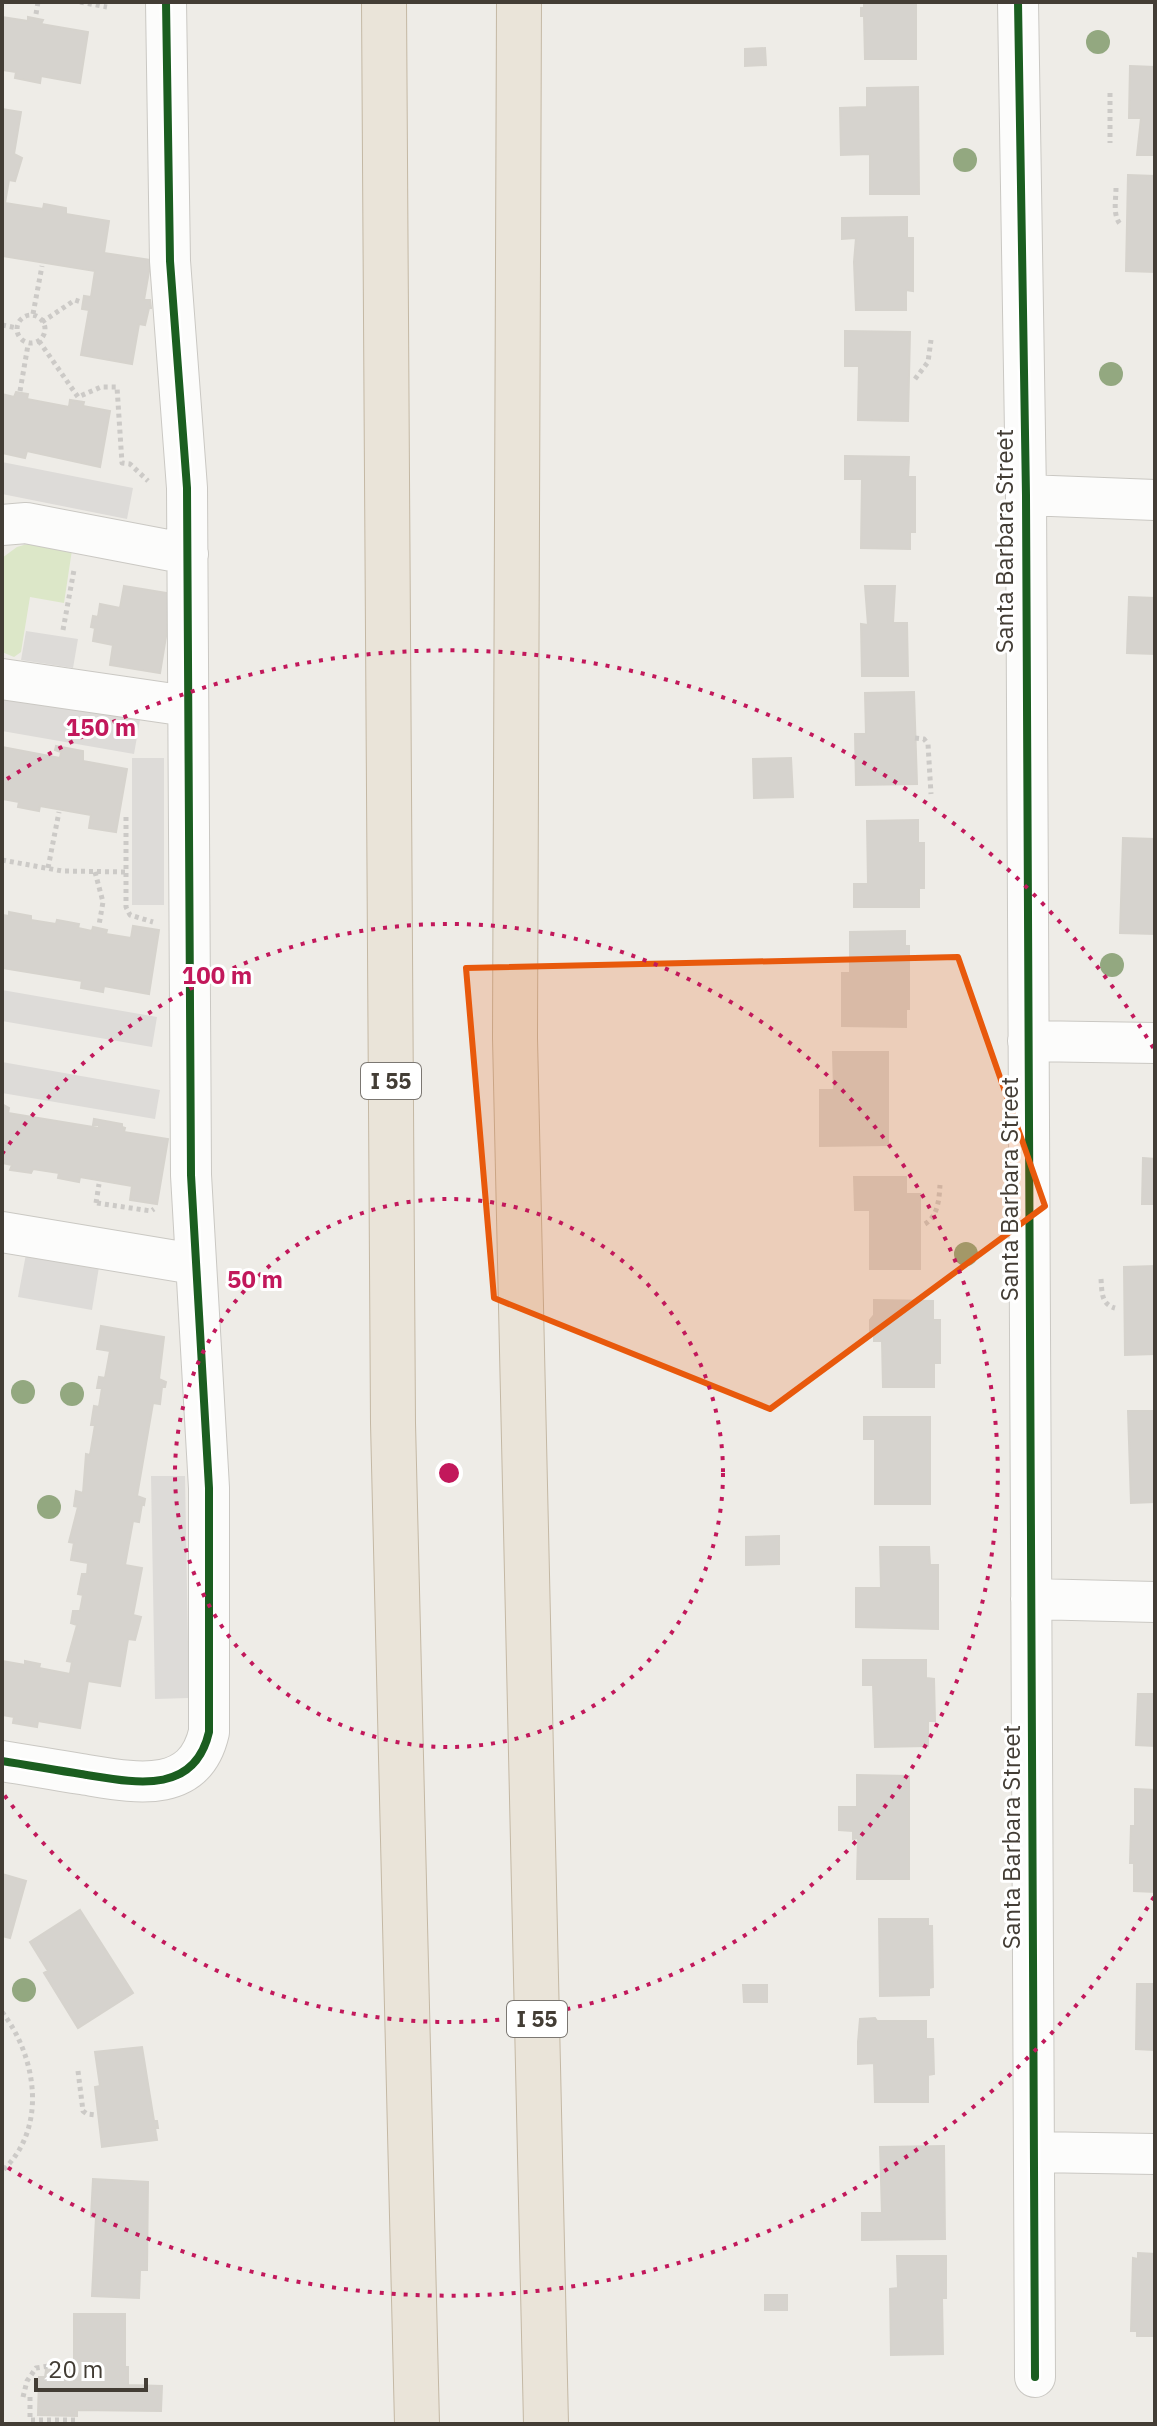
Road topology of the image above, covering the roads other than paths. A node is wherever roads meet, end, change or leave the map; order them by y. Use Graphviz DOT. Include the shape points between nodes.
graph roads {
  1 [pos="166,2"];
  2 [pos="384,2"];
  3 [pos="519,2"];
  4 [pos="1018,2"];
  5 [pos="1026,495"];
  6 [pos="1155,500"];
  7 [pos="2,525"];
  8 [pos="188,554"];
  9 [pos="2,679"];
  10 [pos="187,706"];
  11 [pos="1028,1041"];
  12 [pos="1155,1043"];
  13 [pos="2,1232"];
  14 [pos="194,1264"];
  15 [pos="1031,1599"];
  16 [pos="1155,1602"];
  17 [pos="2,1761"];
  18 [pos="1034,2152"];
  19 [pos="1155,2154"];
  20 [pos="1035,2377"];
  21 [pos="417,2424"];
  22 [pos="546,2424"];
  1 -- 8 [label="street" via="170,261"];
  2 -- 21 [label="highway, I 55" via="393,1423"];
  3 -- 22 [label="highway, I 55" via="515,1038"];
  4 -- 5 [label="street, Santa Barbara Street"];
  5 -- 6 [label="street"];
  5 -- 11 [label="street, Santa Barbara Street"];
  7 -- 8 [label="street" via="26,523"];
  8 -- 10 [label="street"];
  9 -- 10 [label="street"];
  10 -- 14 [label="street"];
  11 -- 12 [label="street"];
  11 -- 15 [label="street, Santa Barbara Street"];
  13 -- 14 [label="street"];
  14 -- 17 [label="street" via="209,1488 205,1750 177,1776 160,1781"];
  15 -- 16 [label="street"];
  15 -- 18 [label="street, Santa Barbara Street"];
  18 -- 19 [label="street"];
  18 -- 20 [label="street, Santa Barbara Street"];
}
